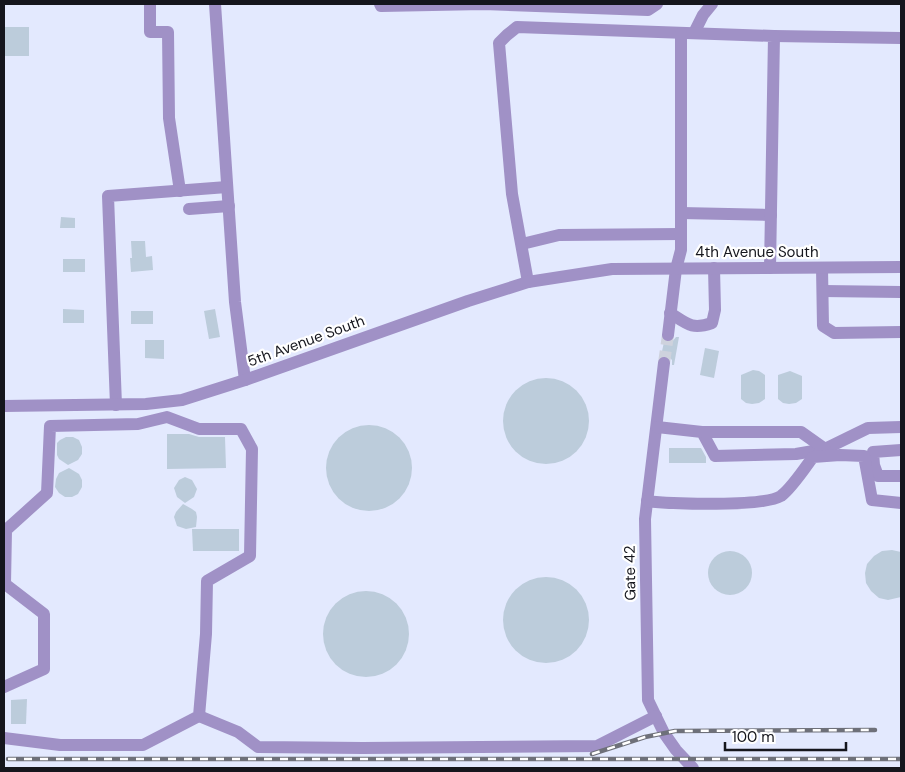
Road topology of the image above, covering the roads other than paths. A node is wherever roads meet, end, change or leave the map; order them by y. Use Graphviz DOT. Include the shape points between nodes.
graph roads {
  1 [pos="150,4"];
  2 [pos="215,4"];
  3 [pos="657,4"];
  4 [pos="712,4"];
  5 [pos="380,5"];
  6 [pos="688,33"];
  7 [pos="774,36"];
  8 [pos="901,38"];
  9 [pos="227,187"];
  10 [pos="180,191"];
  11 [pos="229,206"];
  12 [pos="189,209"];
  13 [pos="681,213"];
  14 [pos="771,215"];
  15 [pos="681,234"];
  16 [pos="522,244"];
  17 [pos="612,268"];
  18 [pos="676,268"];
  19 [pos="714,268"];
  20 [pos="770,268"];
  21 [pos="822,268"];
  22 [pos="901,268"];
  23 [pos="528,282"];
  24 [pos="823,291"];
  25 [pos="901,292"];
  26 [pos="670,313"];
  27 [pos="901,332"];
  28 [pos="668,335"];
  29 [pos="664,363"];
  30 [pos="245,380"];
  31 [pos="116,405"];
  32 [pos="4,406"];
  33 [pos="657,427"];
  34 [pos="901,427"];
  35 [pos="702,432"];
  36 [pos="824,448"];
  37 [pos="901,450"];
  38 [pos="901,476"];
  39 [pos="648,501"];
  40 [pos="901,503"];
  41 [pos="4,687"];
  42 [pos="199,716"];
  43 [pos="656,716"];
  44 [pos="4,738"];
  45 [pos="693,768"];
  1 -- 10 [label="street" via="150,32 168,32 169,118"];
  2 -- 9 [label="street"];
  3 -- 5 [label="street" via="648,10 484,4"];
  4 -- 6 [label="street"];
  6 -- 7 [label="street"];
  6 -- 13 [label="street"];
  6 -- 16 [label="street" via="517,27 499,43 512,194"];
  7 -- 8 [label="street"];
  7 -- 14 [label="street"];
  9 -- 10 [label="street"];
  9 -- 11 [label="street"];
  10 -- 31 [label="street" via="108,196"];
  11 -- 12 [label="street"];
  11 -- 30 [label="street" via="235,302"];
  13 -- 14 [label="street"];
  13 -- 15 [label="street"];
  14 -- 20 [label="street"];
  15 -- 16 [label="street" via="559,235"];
  15 -- 18 [label="street"];
  16 -- 23 [label="street"];
  17 -- 18 [label="street, 4th Avenue South"];
  17 -- 23 [label="street, 5th Avenue South"];
  18 -- 19 [label="street, 4th Avenue South"];
  18 -- 26 [label="street"];
  19 -- 20 [label="street, 4th Avenue South"];
  19 -- 26 [label="street" via="715,310 712,323 700,327"];
  20 -- 21 [label="street, 4th Avenue South"];
  21 -- 22 [label="street, 4th Avenue South"];
  21 -- 24 [label="street"];
  23 -- 30 [label="street, 5th Avenue South"];
  24 -- 25 [label="street"];
  24 -- 27 [label="street" via="823,326 834,333"];
  26 -- 28 [label="street"];
  29 -- 33 [label="street, Gate 42"];
  30 -- 31 [label="street, 5th Avenue South" via="182,400"];
  31 -- 32 [label="street, 5th Avenue South"];
  33 -- 35 [label="street"];
  33 -- 39 [label="street, Gate 42"];
  34 -- 36 [label="street" via="868,428"];
  35 -- 36 [label="street" via="801,432"];
  35 -- 36 [label="street" via="715,456 796,454"];
  37 -- 38 [label="street" via="873,452 878,476"];
  39 -- 40 [label="street" via="749,503 780,496 812,458 840,455 864,456 872,500"];
  39 -- 43 [label="street, Gate 42" via="645,529 648,700"];
  41 -- 42 [label="street" via="44,669 44,614 5,584 6,530 47,493 50,426 138,424 167,417 199,428 241,429 252,448 250,556 207,581"];
  42 -- 43 [label="street" via="238,732 258,747 362,748 597,746"];
  42 -- 44 [label="street" via="142,746 60,746"];
  43 -- 45 [label="street, Gate 42" via="676,750"];
}
